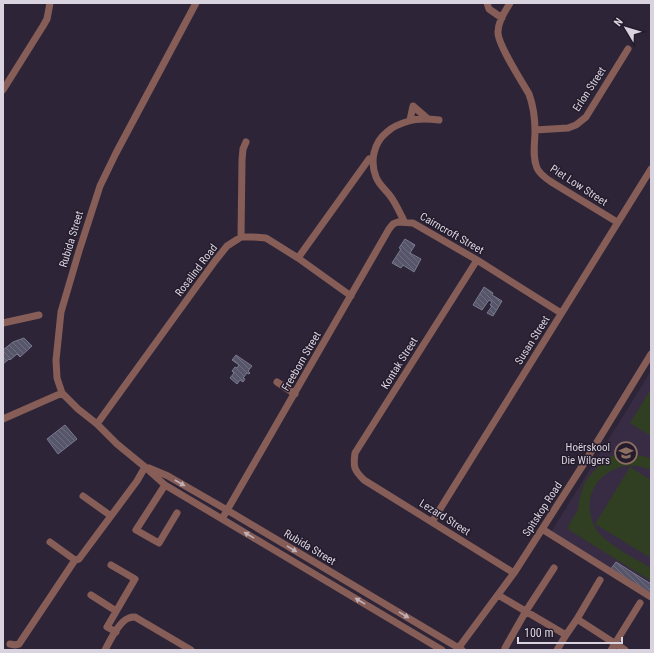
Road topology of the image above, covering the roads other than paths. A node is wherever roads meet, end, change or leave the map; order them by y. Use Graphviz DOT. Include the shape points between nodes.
graph roads {
  1 [pos="50,3"];
  2 [pos="196,3"];
  3 [pos="487,3"];
  4 [pos="510,3"];
  5 [pos="502,18"];
  6 [pos="628,49"];
  7 [pos="3,90"];
  8 [pos="428,119"];
  9 [pos="410,120"];
  10 [pos="439,120"];
  11 [pos="535,130"];
  12 [pos="246,142"];
  13 [pos="369,159"];
  14 [pos="651,169"];
  15 [pos="404,221"];
  16 [pos="618,222"];
  17 [pos="241,237"];
  18 [pos="298,258"];
  19 [pos="477,260"];
  20 [pos="351,296"];
  21 [pos="561,313"];
  22 [pos="39,315"];
  23 [pos="3,323"];
  24 [pos="651,354"];
  25 [pos="277,382"];
  26 [pos="62,393"];
  27 [pos="295,394"];
  28 [pos="3,419"];
  29 [pos="97,424"];
  30 [pos="145,467"];
  31 [pos="364,480"];
  32 [pos="165,485"];
  33 [pos="83,496"];
  34 [pos="227,510"];
  35 [pos="177,513"];
  36 [pos="111,516"];
  37 [pos="222,519"];
  38 [pos="432,522"];
  39 [pos="542,529"];
  40 [pos="50,542"];
  41 [pos="76,560"];
  42 [pos="111,565"];
  43 [pos="554,568"];
  44 [pos="514,573"];
  45 [pos="600,580"];
  46 [pos="91,595"];
  47 [pos="498,595"];
  48 [pos="651,597"];
  49 [pos="640,603"];
  50 [pos="116,610"];
  51 [pos="526,611"];
  52 [pos="577,619"];
  53 [pos="116,632"];
  54 [pos="566,635"];
  55 [pos="10,644"];
  56 [pos="613,647"];
  57 [pos="505,648"];
  58 [pos="459,649"];
  59 [pos="105,650"];
  60 [pos="191,650"];
  61 [pos="442,650"];
  62 [pos="557,650"];
  63 [pos="625,650"];
  1 -- 7 [label="street" via="47,19"];
  2 -- 26 [label="street, Rubida Street" via="100,186 61,312 56,360 57,378"];
  3 -- 5 [label="street" via="489,9"];
  4 -- 5 [label="street, Piet Low Street"];
  5 -- 11 [label="street, Piet Low Street" via="498,37 532,101"];
  6 -- 11 [label="street, Erlon Street" via="586,117 568,128"];
  8 -- 9 [label="street, Cairncroft Street"];
  8 -- 9 [label="street" via="413,106"];
  8 -- 10 [label="street, Cairncroft Street"];
  9 -- 15 [label="street, Cairncroft Street" via="387,131 373,154 376,177"];
  11 -- 16 [label="street, Piet Low Street" via="534,157 537,169 559,187"];
  12 -- 17 [label="street" via="242,160"];
  13 -- 18 [label="street"];
  14 -- 16 [label="street, Susan Street"];
  15 -- 19 [label="street, Cairncroft Street" via="413,223"];
  15 -- 20 [label="street, Freeborn Street" via="393,224 389,229"];
  16 -- 21 [label="street, Susan Street"];
  17 -- 18 [label="street" via="266,238"];
  17 -- 29 [label="street, Rosalind Road" via="227,246 215,261"];
  18 -- 20 [label="street"];
  19 -- 21 [label="street, Cairncroft Street"];
  19 -- 31 [label="street, Kontak Street" via="355,453 355,469"];
  20 -- 27 [label="street, Freeborn Street"];
  21 -- 38 [label="street, Susan Street"];
  22 -- 23 [label="street"];
  24 -- 39 [label="street, Spitskop Road"];
  25 -- 27 [label="street"];
  26 -- 28 [label="street"];
  26 -- 29 [label="street, Rubida Street"];
  27 -- 34 [label="street, Freeborn Street"];
  29 -- 30 [label="street, Rubida Street"];
  30 -- 32 [label="street, Rubida Street"];
  30 -- 34 [label="street, Rubida Street, one-way" via="168,476"];
  30 -- 36 [label="street"];
  31 -- 38 [label="street, Lezard Street"];
  32 -- 35 [label="street" via="136,530 159,543"];
  32 -- 37 [label="street, Rubida Street"];
  33 -- 36 [label="street"];
  34 -- 37 [label="street, Freeborn Street"];
  34 -- 58 [label="street, Rubida Street, one-way"];
  36 -- 41 [label="street"];
  61 -- 37 [label="street, Rubida Street, one-way"];
  38 -- 44 [label="street, Lezard Street"];
  39 -- 44 [label="street, Spitskop Road"];
  39 -- 48 [label="street"];
  40 -- 41 [label="street"];
  41 -- 55 [label="street" via="19,644"];
  42 -- 50 [label="street" via="135,579"];
  43 -- 51 [label="street"];
  44 -- 47 [label="street, Spitskop Road"];
  45 -- 52 [label="street"];
  46 -- 50 [label="street"];
  47 -- 51 [label="street"];
  47 -- 58 [label="street, Spitskop Road"];
  49 -- 56 [label="street"];
  50 -- 53 [label="street" via="107,627"];
  51 -- 54 [label="street"];
  51 -- 57 [label="street"];
  52 -- 54 [label="street"];
  52 -- 56 [label="street"];
  53 -- 59 [label="street"];
  53 -- 60 [label="street" via="128,618 135,617"];
  54 -- 62 [label="street"];
  56 -- 63 [label="street"];
}
